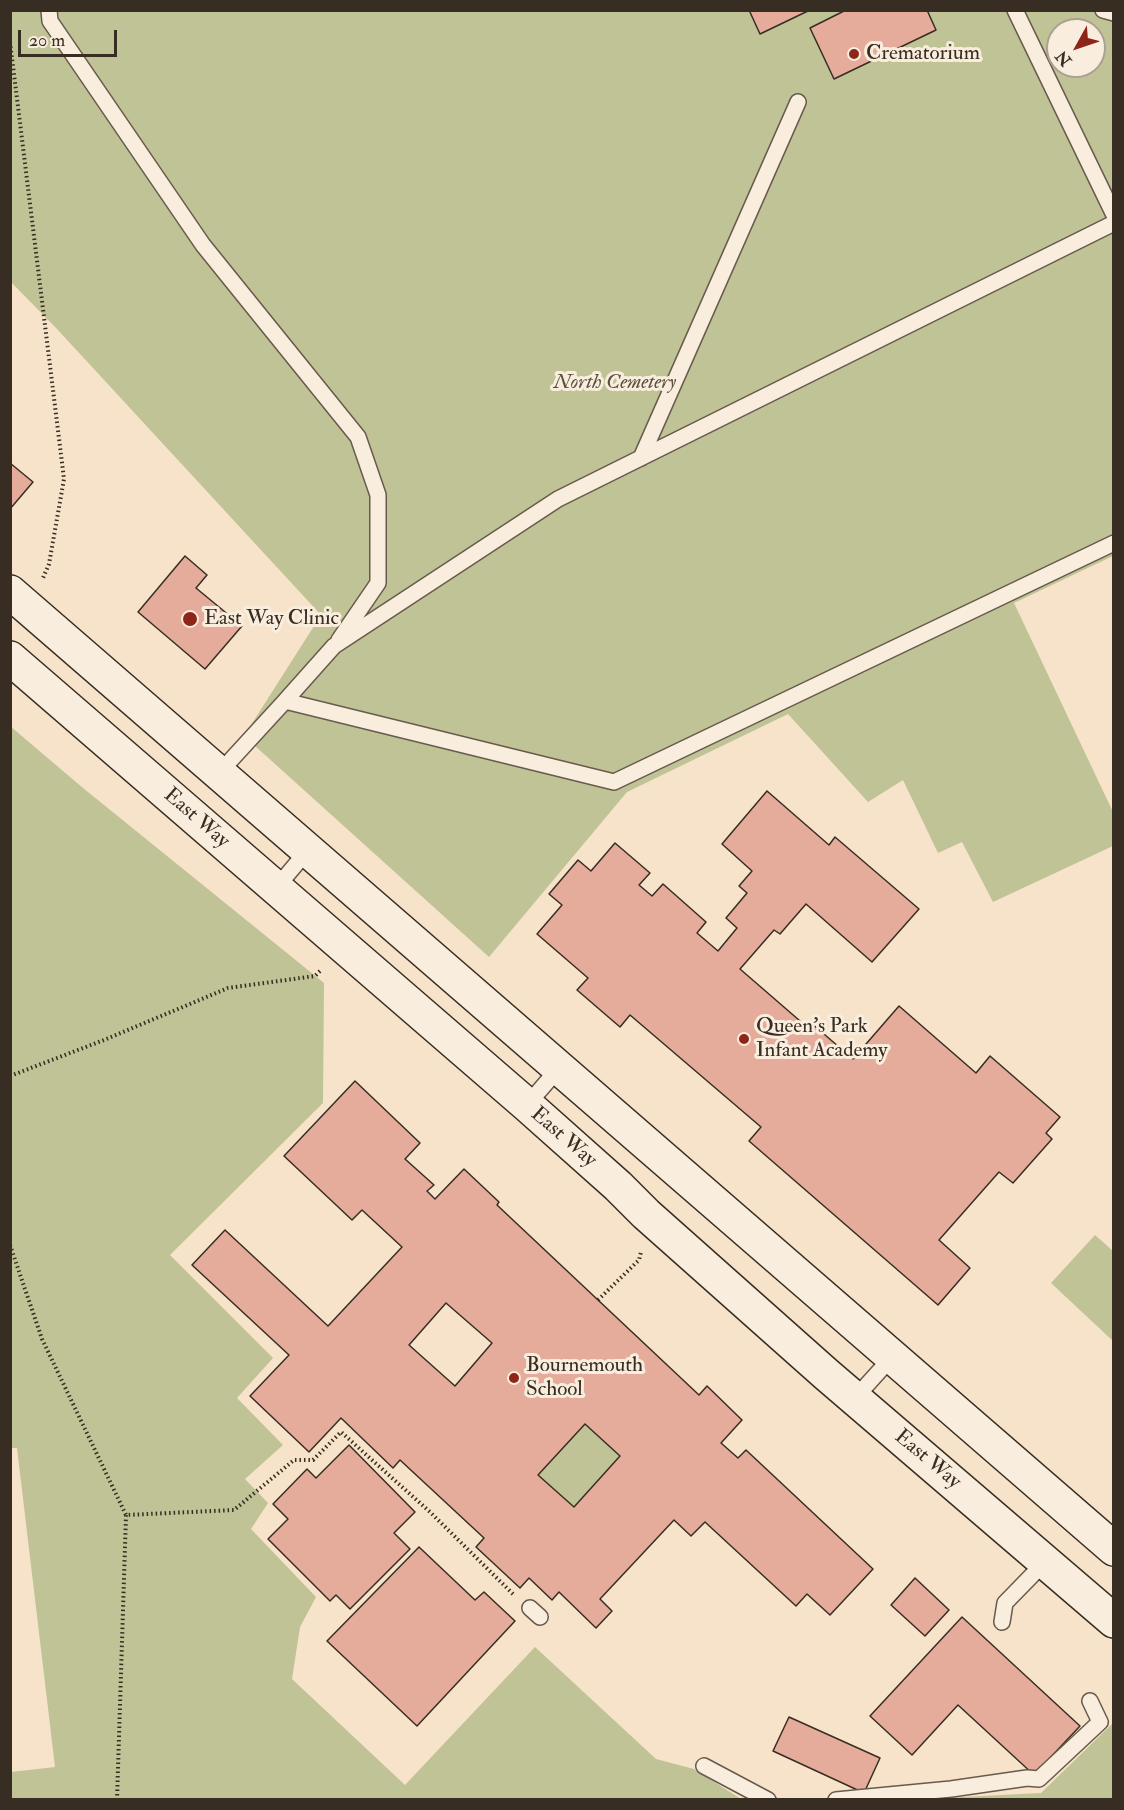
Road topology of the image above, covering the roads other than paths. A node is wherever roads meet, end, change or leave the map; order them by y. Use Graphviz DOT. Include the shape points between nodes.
graph roads {
  1 [pos="49,10"];
  2 [pos="1016,10"];
  3 [pos="1103,10"];
  4 [pos="1113,13"];
  5 [pos="798,102"];
  6 [pos="1113,215"];
  7 [pos="1113,223"];
  8 [pos="641,458"];
  9 [pos="1113,543"];
  10 [pos="20,600"];
  11 [pos="334,646"];
  12 [pos="10,658"];
  13 [pos="285,701"];
  14 [pos="219,773"];
  15 [pos="308,850"];
  16 [pos="276,888"];
  17 [pos="558,1068"];
  18 [pos="527,1105"];
  19 [pos="893,1356"];
  20 [pos="855,1398"];
  21 [pos="1113,1549"];
  22 [pos="1045,1562"];
  23 [pos="1110,1610"];
  24 [pos="1002,1622"];
  25 [pos="1090,1701"];
  26 [pos="704,1766"];
  27 [pos="768,1800"];
  28 [pos="836,1800"];
  1 -- 11 [label="lane" via="50,21 203,245 358,437 378,495 378,583"];
  2 -- 6 [label="lane"];
  3 -- 4 [label="lane"];
  5 -- 8 [label="lane"];
  7 -- 8 [label="lane"];
  8 -- 11 [label="lane" via="558,500"];
  9 -- 13 [label="lane" via="614,782"];
  10 -- 14 [label="street"];
  11 -- 13 [label="lane"];
  12 -- 16 [label="street, East Way"];
  13 -- 14 [label="lane"];
  14 -- 15 [label="street"];
  15 -- 16 [label="lane"];
  15 -- 17 [label="street"];
  16 -- 18 [label="street, East Way"];
  17 -- 18 [label="lane"];
  17 -- 19 [label="street"];
  18 -- 20 [label="street, East Way"];
  19 -- 20 [label="lane"];
  19 -- 21 [label="street"];
  20 -- 22 [label="street, East Way"];
  22 -- 23 [label="street, East Way"];
  22 -- 24 [label="lane" via="1005,1604"];
  25 -- 28 [label="lane" via="1100,1722 1039,1779"];
  26 -- 27 [label="lane"];
}
